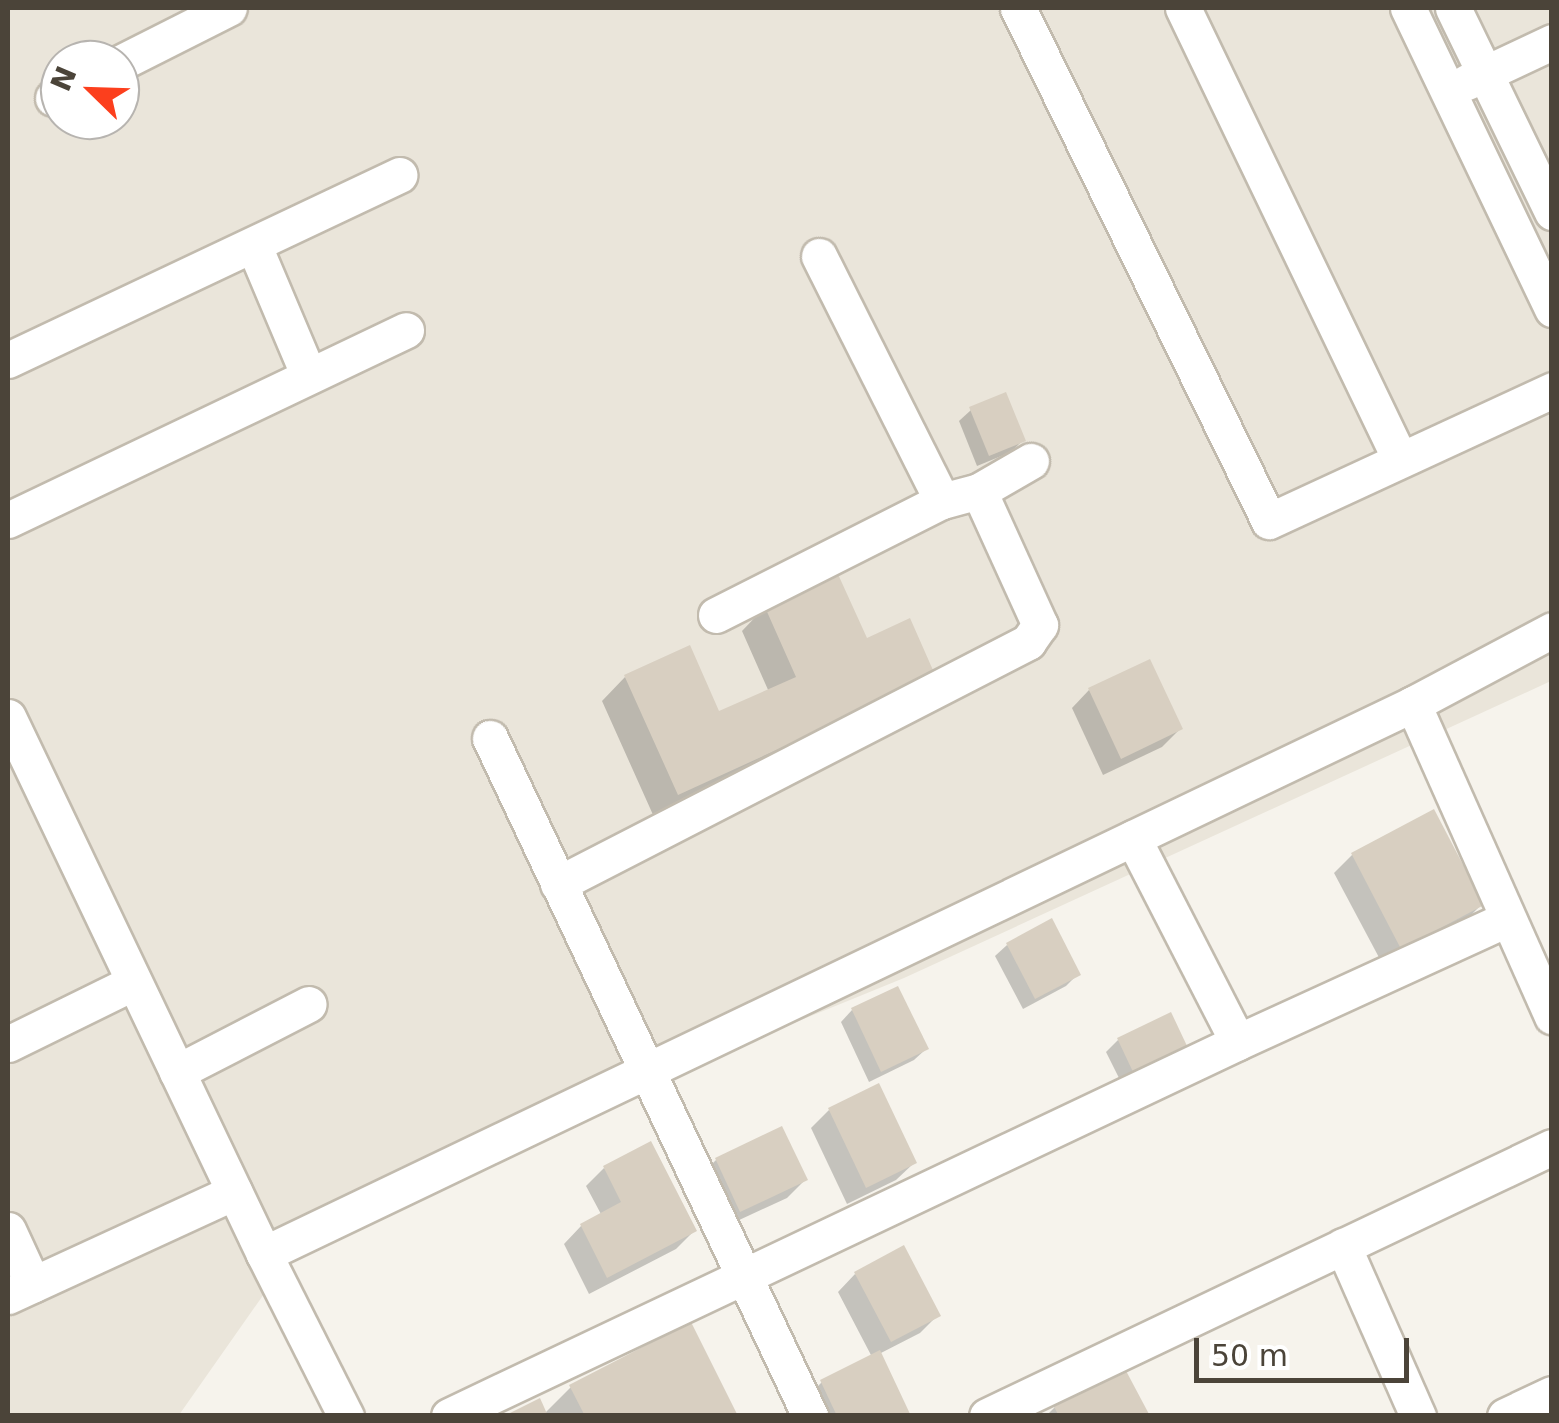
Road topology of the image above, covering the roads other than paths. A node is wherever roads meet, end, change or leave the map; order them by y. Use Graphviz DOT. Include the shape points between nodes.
graph roads {
  1 [pos="229,8"];
  2 [pos="1018,8"];
  3 [pos="1183,8"];
  4 [pos="1408,8"];
  5 [pos="1453,8"];
  6 [pos="1552,42"];
  7 [pos="140,53"];
  8 [pos="1484,73"];
  9 [pos="1448,91"];
  10 [pos="400,175"];
  11 [pos="1552,212"];
  12 [pos="254,246"];
  13 [pos="819,256"];
  14 [pos="1552,310"];
  15 [pos="406,330"];
  16 [pos="8,360"];
  17 [pos="309,376"];
  18 [pos="1552,390"];
  19 [pos="1400,459"];
  20 [pos="1031,461"];
  21 [pos="979,491"];
  22 [pos="942,501"];
  23 [pos="8,520"];
  24 [pos="716,615"];
  25 [pos="1552,630"];
  26 [pos="1414,704"];
  27 [pos="8,717"];
  28 [pos="490,738"];
  29 [pos="1133,838"];
  30 [pos="558,884"];
  31 [pos="1505,920"];
  32 [pos="134,982"];
  33 [pos="309,1004"];
  34 [pos="1552,1016"];
  35 [pos="1238,1042"];
  36 [pos="8,1044"];
  37 [pos="176,1072"];
  38 [pos="644,1072"];
  39 [pos="1552,1147"];
  40 [pos="234,1192"];
  41 [pos="8,1230"];
  42 [pos="1342,1246"];
  43 [pos="264,1254"];
  44 [pos="742,1275"];
  45 [pos="20,1290"];
  46 [pos="1552,1394"];
  47 [pos="346,1416"];
  48 [pos="449,1416"];
  49 [pos="810,1416"];
  50 [pos="987,1416"];
  51 [pos="1418,1416"];
  52 [pos="1505,1416"];
  1 -- 7 [label="street"];
  2 -- 19 [label="street" via="1269,521"];
  3 -- 19 [label="street"];
  4 -- 9 [label="street"];
  5 -- 8 [label="street"];
  6 -- 8 [label="street"];
  8 -- 9 [label="street"];
  8 -- 11 [label="street"];
  9 -- 14 [label="street"];
  10 -- 12 [label="street"];
  12 -- 16 [label="street"];
  12 -- 17 [label="street"];
  13 -- 22 [label="street"];
  15 -- 17 [label="street"];
  17 -- 23 [label="street"];
  18 -- 19 [label="street"];
  20 -- 21 [label="street"];
  21 -- 22 [label="street"];
  21 -- 30 [label="street" via="1040,624 1028,642"];
  22 -- 24 [label="street"];
  25 -- 26 [label="street"];
  26 -- 29 [label="street"];
  26 -- 31 [label="street"];
  27 -- 32 [label="street"];
  28 -- 30 [label="street"];
  29 -- 35 [label="street"];
  29 -- 38 [label="street"];
  30 -- 38 [label="street"];
  31 -- 34 [label="street"];
  31 -- 35 [label="street"];
  32 -- 36 [label="street"];
  32 -- 37 [label="street"];
  33 -- 37 [label="street"];
  35 -- 44 [label="street"];
  37 -- 40 [label="street"];
  38 -- 43 [label="street"];
  38 -- 44 [label="street"];
  39 -- 42 [label="street"];
  40 -- 43 [label="street"];
  40 -- 45 [label="street"];
  41 -- 45 [label="street"];
  42 -- 50 [label="street"];
  42 -- 51 [label="street"];
  43 -- 47 [label="street"];
  44 -- 48 [label="street"];
  44 -- 49 [label="street"];
  46 -- 52 [label="street"];
}
